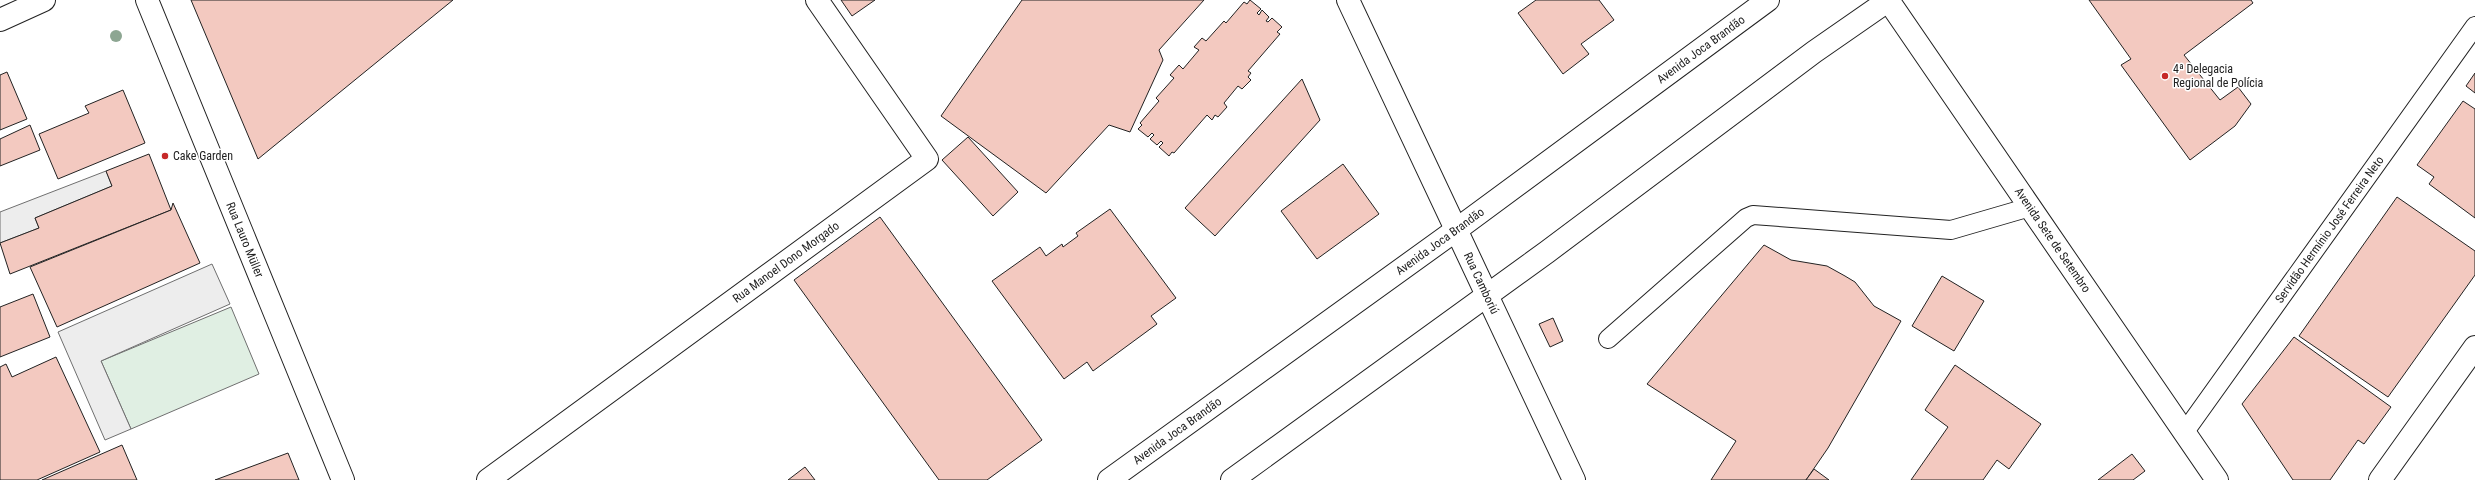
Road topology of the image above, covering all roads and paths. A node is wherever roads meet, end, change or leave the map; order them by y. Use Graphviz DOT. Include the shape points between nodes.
graph roads {
  1 [pos="44,0"];
  2 [pos="147,0"];
  3 [pos="817,0"];
  4 [pos="1348,0"];
  5 [pos="1768,0"];
  6 [pos="1889,0"];
  7 [pos="0,20"];
  8 [pos="2475,26"];
  9 [pos="2030,207"];
  10 [pos="1456,230"];
  11 [pos="1487,295"];
  12 [pos="1608,339"];
  13 [pos="2475,347"];
  14 [pos="2184,433"];
  15 [pos="343,480"];
  16 [pos="488,480"];
  17 [pos="1109,480"];
  18 [pos="1232,480"];
  19 [pos="1574,480"];
  20 [pos="2216,480"];
  21 [pos="2380,480"];
  1 -- 7 [label="main road"];
  2 -- 15 [label="main road, Rua Lauro Müller"];
  3 -- 16 [label="main road, Rua Manoel Dono Morgado" via="927,158"];
  4 -- 10 [label="main road, Rua Camboriú"];
  5 -- 10 [label="main road, Avenida Joca Brandão"];
  6 -- 9 [label="main road, Avenida Sete de Setembro"];
  6 -- 11 [label="main road" via="1814,52"];
  8 -- 14 [label="lane, Servidão Hermínio José Ferreira Neto"];
  9 -- 12 [label="lane" via="1951,230 1753,215 1746,218"];
  9 -- 14 [label="main road, Avenida Sete de Setembro"];
  10 -- 11 [label="main road, Rua Camboriú"];
  10 -- 17 [label="main road, Avenida Joca Brandão"];
  11 -- 18 [label="main road"];
  11 -- 19 [label="main road, Rua Camboriú"];
  13 -- 21 [label="main road"];
  14 -- 20 [label="main road, Avenida Sete de Setembro"];
}
